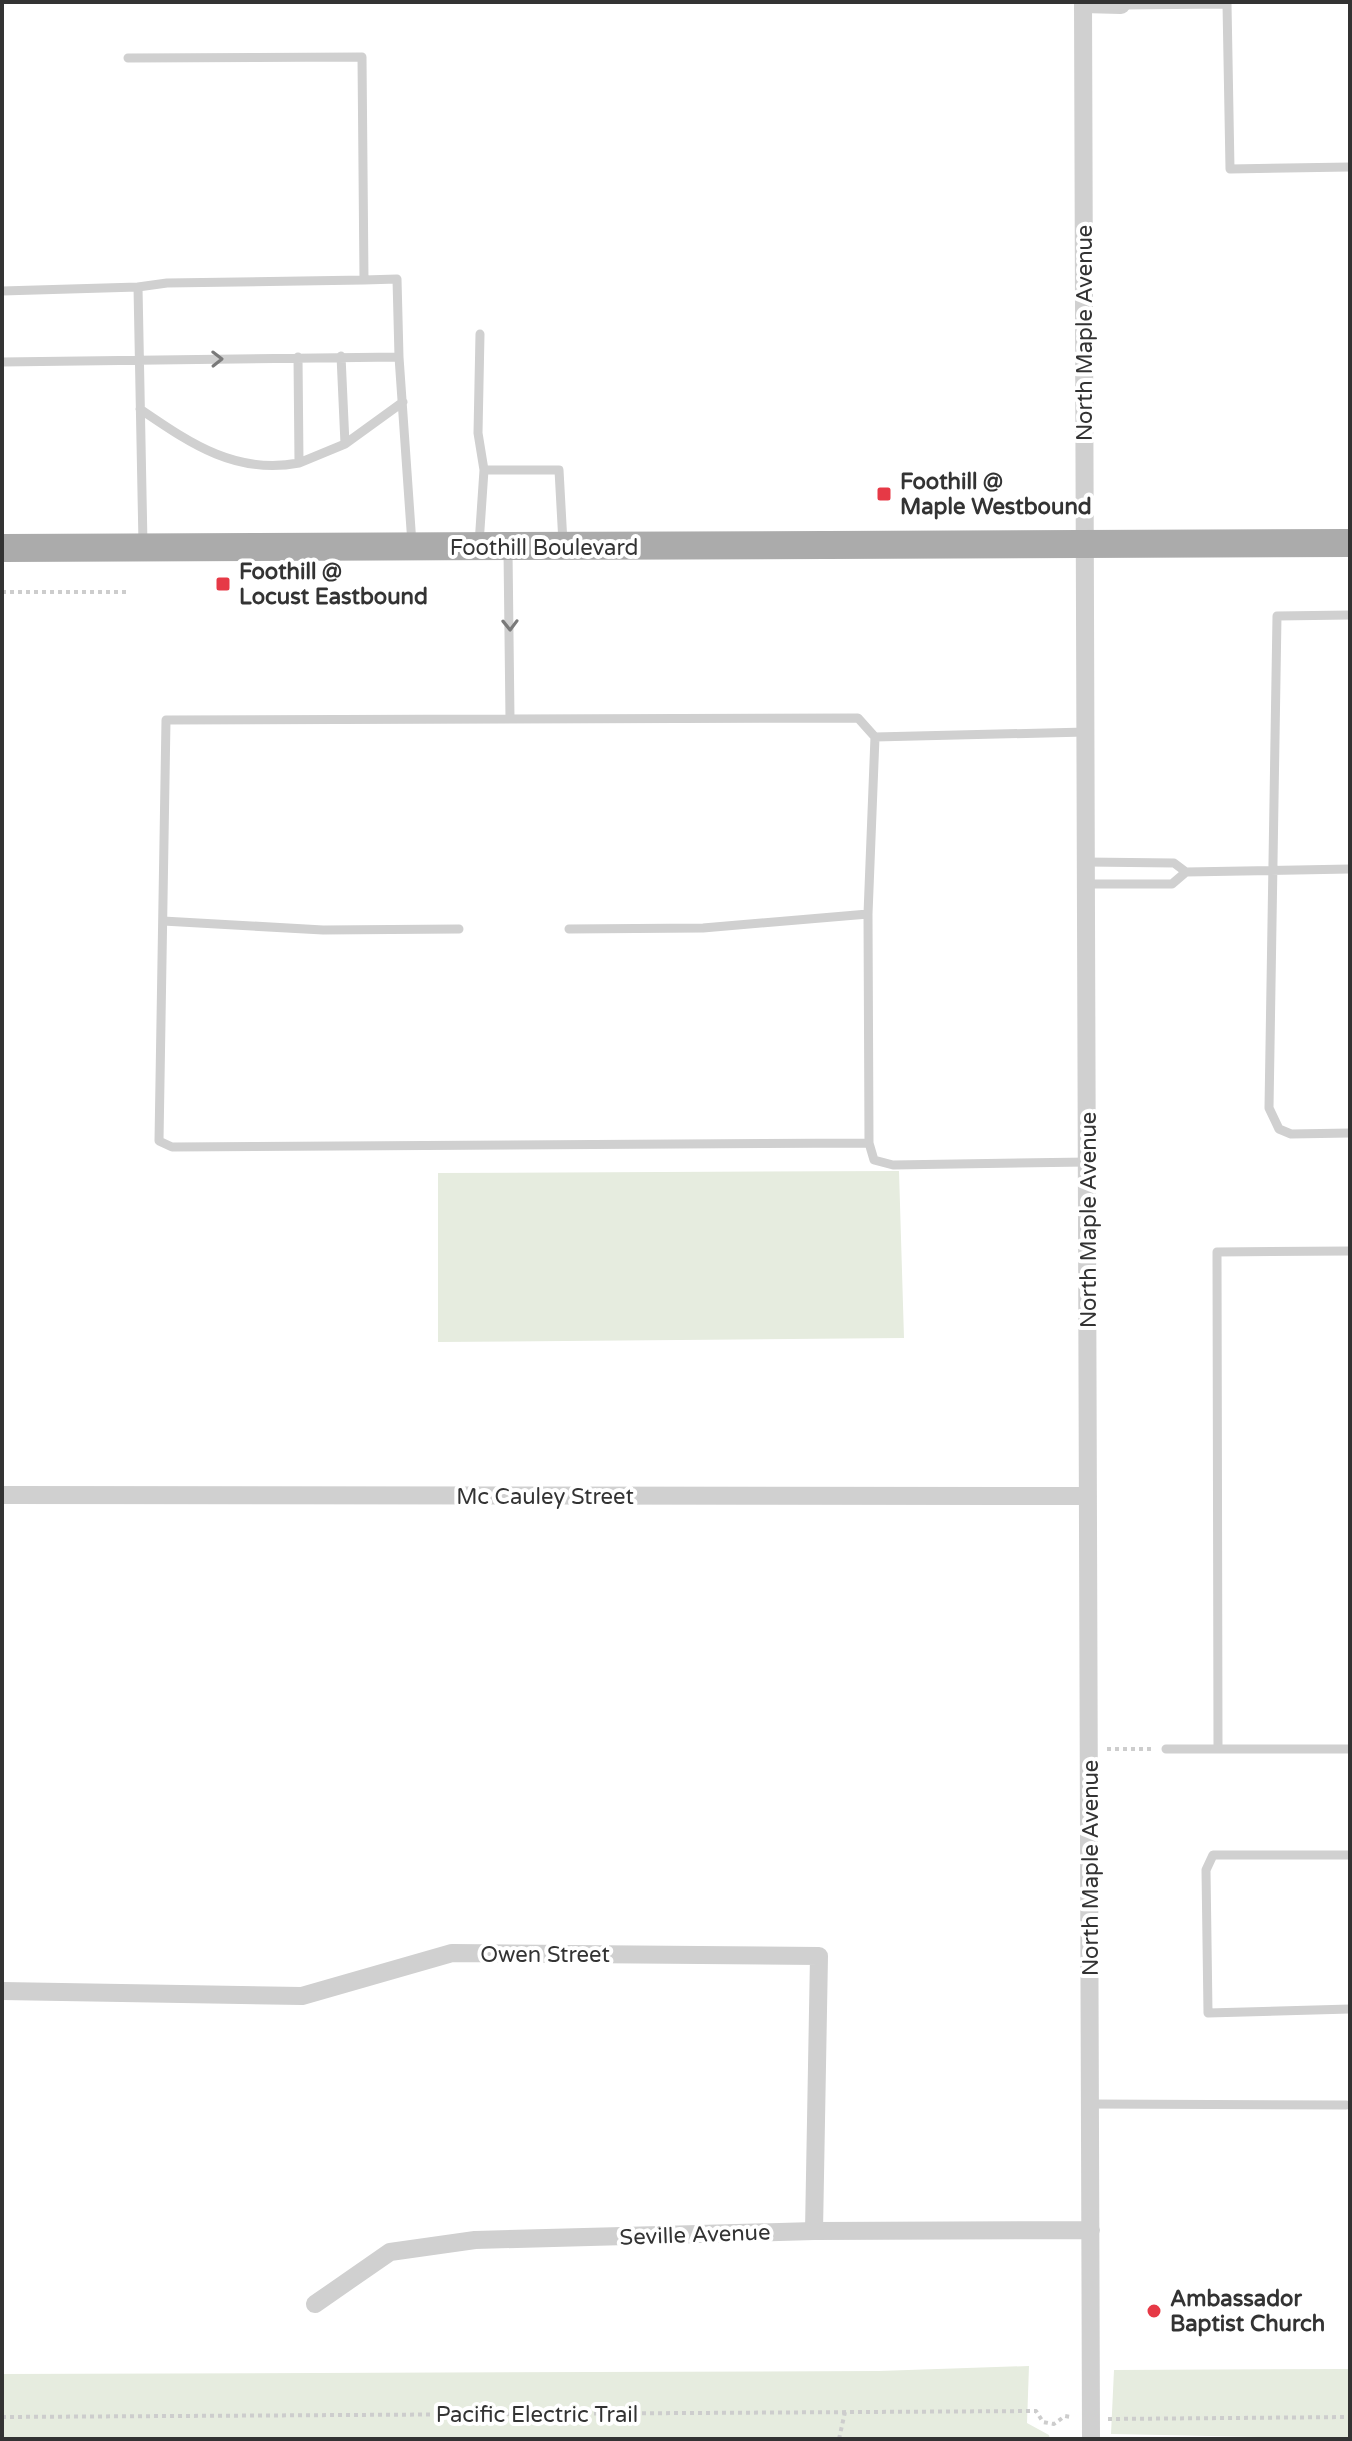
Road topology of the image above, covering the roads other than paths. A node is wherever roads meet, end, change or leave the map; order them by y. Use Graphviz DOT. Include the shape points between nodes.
graph roads {
  1 [pos="1083,3"];
  2 [pos="1121,5"];
  3 [pos="128,58"];
  4 [pos="1350,167"];
  5 [pos="364,280"];
  6 [pos="138,287"];
  7 [pos="2,291"];
  8 [pos="480,334"];
  9 [pos="341,356"];
  10 [pos="298,357"];
  11 [pos="399,357"];
  12 [pos="139,360"];
  13 [pos="2,362"];
  14 [pos="403,402"];
  15 [pos="140,409"];
  16 [pos="345,444"];
  17 [pos="299,463"];
  18 [pos="484,470"];
  19 [pos="1350,543"];
  20 [pos="1086,546"];
  21 [pos="412,547"];
  22 [pos="479,547"];
  23 [pos="508,547"];
  24 [pos="563,547"];
  25 [pos="2,548"];
  26 [pos="143,548"];
  27 [pos="1350,615"];
  28 [pos="510,719"];
  29 [pos="1086,732"];
  30 [pos="875,737"];
  31 [pos="1086,862"];
  32 [pos="1139,863"];
  33 [pos="1350,869"];
  34 [pos="1274,870"];
  35 [pos="1186,872"];
  36 [pos="1087,884"];
  37 [pos="1139,884"];
  38 [pos="868,914"];
  39 [pos="163,921"];
  40 [pos="459,929"];
  41 [pos="569,929"];
  42 [pos="1350,1133"];
  43 [pos="869,1143"];
  44 [pos="1088,1162"];
  45 [pos="1350,1251"];
  46 [pos="2,1495"];
  47 [pos="1088,1496"];
  48 [pos="1166,1749"];
  49 [pos="1218,1749"];
  50 [pos="1350,1749"];
  51 [pos="1350,1855"];
  52 [pos="2,1991"];
  53 [pos="1350,2009"];
  54 [pos="1091,2104"];
  55 [pos="1346,2105"];
  56 [pos="1091,2230"];
  57 [pos="814,2231"];
  58 [pos="315,2304"];
  59 [pos="1091,2439"];
  1 -- 2 [label="street"];
  1 -- 20 [label="street, North Maple Avenue"];
  2 -- 4 [label="lane" via="1227,4 1230,169"];
  3 -- 5 [label="lane" via="362,57"];
  5 -- 6 [label="lane"];
  5 -- 11 [label="lane" via="397,279"];
  6 -- 7 [label="lane"];
  6 -- 12 [label="lane"];
  8 -- 18 [label="lane" via="478,433"];
  9 -- 10 [label="lane"];
  9 -- 11 [label="lane"];
  9 -- 16 [label="lane"];
  12 -- 10 [label="lane, one-way"];
  10 -- 17 [label="lane"];
  11 -- 14 [label="lane"];
  12 -- 13 [label="lane"];
  12 -- 15 [label="lane"];
  14 -- 16 [label="lane"];
  14 -- 21 [label="lane"];
  15 -- 17 [label="lane" via="196,447 237,463"];
  15 -- 26 [label="lane"];
  16 -- 17 [label="lane"];
  18 -- 22 [label="lane"];
  18 -- 24 [label="lane" via="559,470"];
  19 -- 20 [label="main road, Foothill Boulevard"];
  20 -- 24 [label="main road, Foothill Boulevard"];
  20 -- 29 [label="street, North Maple Avenue"];
  21 -- 22 [label="main road, Foothill Boulevard"];
  21 -- 26 [label="main road, Foothill Boulevard"];
  22 -- 23 [label="main road, Foothill Boulevard"];
  23 -- 24 [label="main road, Foothill Boulevard"];
  23 -- 28 [label="lane, one-way"];
  25 -- 26 [label="main road, Foothill Boulevard"];
  27 -- 34 [label="lane" via="1277,616"];
  28 -- 30 [label="lane" via="858,718"];
  28 -- 39 [label="lane" via="166,720"];
  29 -- 30 [label="lane"];
  29 -- 31 [label="street, North Maple Avenue"];
  30 -- 38 [label="lane"];
  31 -- 32 [label="lane"];
  31 -- 36 [label="street, North Maple Avenue"];
  32 -- 35 [label="lane" via="1174,863"];
  32 -- 37 [label="lane"];
  33 -- 34 [label="lane"];
  34 -- 35 [label="lane"];
  34 -- 42 [label="lane" via="1272,1121 1291,1134"];
  35 -- 37 [label="lane" via="1172,884"];
  36 -- 37 [label="lane"];
  36 -- 44 [label="street, North Maple Avenue"];
  38 -- 41 [label="lane" via="703,928"];
  38 -- 43 [label="lane"];
  39 -- 40 [label="lane" via="323,930"];
  39 -- 43 [label="lane" via="159,1141 172,1147"];
  43 -- 44 [label="lane" via="874,1160 884,1165"];
  44 -- 47 [label="street, North Maple Avenue"];
  45 -- 49 [label="lane" via="1217,1252"];
  46 -- 47 [label="street, Mc Cauley Street"];
  47 -- 54 [label="street, North Maple Avenue"];
  48 -- 49 [label="lane"];
  49 -- 50 [label="lane"];
  51 -- 53 [label="lane" via="1213,1855 1206,1870 1208,2013"];
  52 -- 57 [label="street, Owen Street" via="302,1996 452,1953 819,1956"];
  54 -- 55 [label="lane"];
  54 -- 56 [label="street, North Maple Avenue"];
  56 -- 57 [label="street, Seville Avenue"];
  56 -- 59 [label="street, North Maple Avenue"];
  57 -- 58 [label="street, Seville Avenue" via="475,2240 390,2252"];
}
